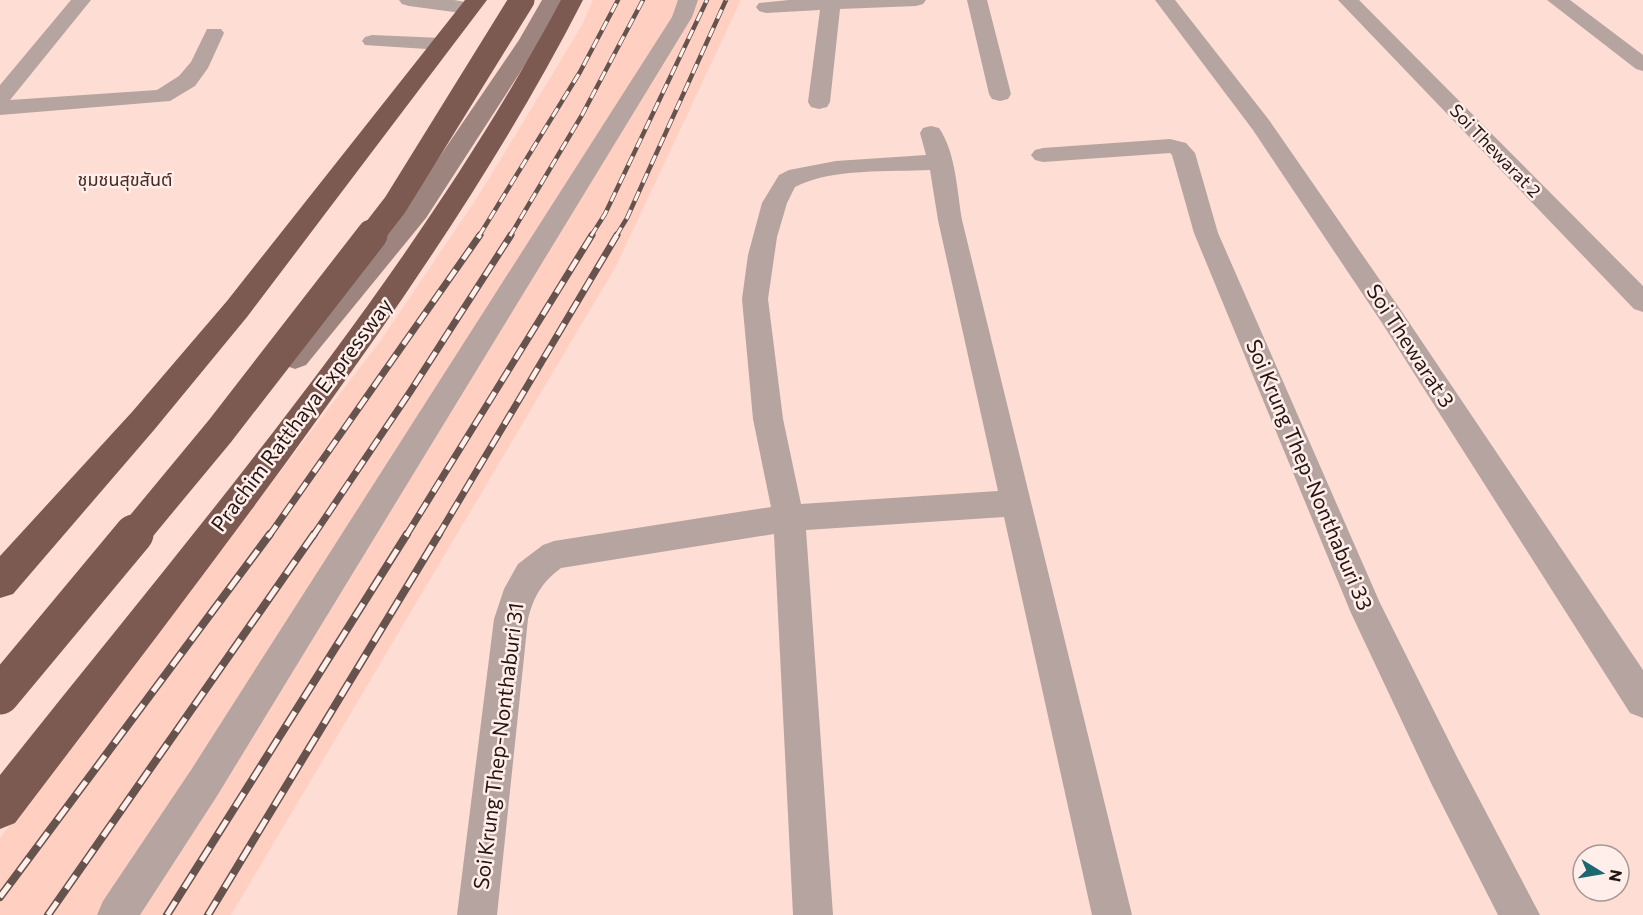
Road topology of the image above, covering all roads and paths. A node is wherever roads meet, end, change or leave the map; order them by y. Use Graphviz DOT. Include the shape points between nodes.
graph roads {
  1 [pos="81,0"];
  2 [pos="409,0"];
  3 [pos="514,0"];
  4 [pos="522,0"];
  5 [pos="553,0"];
  6 [pos="572,0"];
  7 [pos="688,0"];
  8 [pos="916,0"];
  9 [pos="977,0"];
  10 [pos="1165,0"];
  11 [pos="1348,0"];
  12 [pos="1557,0"];
  13 [pos="472,4"];
  14 [pos="831,4"];
  15 [pos="766,7"];
  16 [pos="214,33"];
  17 [pos="372,41"];
  18 [pos="442,44"];
  19 [pos="1643,65"];
  20 [pos="1000,94"];
  21 [pos="0,99"];
  22 [pos="819,102"];
  23 [pos="0,108"];
  24 [pos="1043,155"];
  25 [pos="416,212"];
  26 [pos="1643,302"];
  27 [pos="1017,503"];
  28 [pos="789,518"];
  29 [pos="0,582"];
  30 [pos="1639,689"];
  31 [pos="0,695"];
  32 [pos="0,711"];
  33 [pos="0,808"];
  34 [pos="117,915"];
  35 [pos="477,915"];
  36 [pos="813,915"];
  37 [pos="1112,915"];
  38 [pos="1520,915"];
  1 -- 21 [label="street"];
  2 -- 13 [label="street"];
  3 -- 25 [label="main road"];
  4 -- 31 [label="highway, bridge" via="395,205 220,431"];
  5 -- 25 [label="main road"];
  6 -- 33 [label="highway, Prachim Ratthaya Expressway" via="483,156 397,289 269,462"];
  7 -- 34 [label="street" via="682,17 204,783"];
  8 -- 14 [label="street"];
  9 -- 20 [label="street"];
  10 -- 30 [label="street, Soi Thewarat 3" via="1261,125"];
  11 -- 26 [label="street, Soi Thewarat 2"];
  12 -- 19 [label="street"];
  13 -- 18 [label="highway"];
  14 -- 15 [label="street"];
  14 -- 22 [label="street"];
  16 -- 23 [label="street" via="201,64 187,81 162,96"];
  17 -- 18 [label="street"];
  18 -- 29 [label="highway" via="237,309"];
  24 -- 38 [label="street, Soi Krung Thep-Nonthaburi 33" via="1170,146 1183,153 1206,233 1364,602 1445,772"];
  25 -- 32 [label="main road"];
  27 -- 28 [label="street, Soi Krung Thep-Nonthaburi 31"];
  27 -- 28 [label="street" via="936,147 809,171 788,180 779,192 755,280 755,299 768,419"];
  27 -- 37 [label="street"];
  28 -- 35 [label="street, Soi Krung Thep-Nonthaburi 31" via="554,555 537,566 519,589 511,619"];
  28 -- 36 [label="street"];
}
